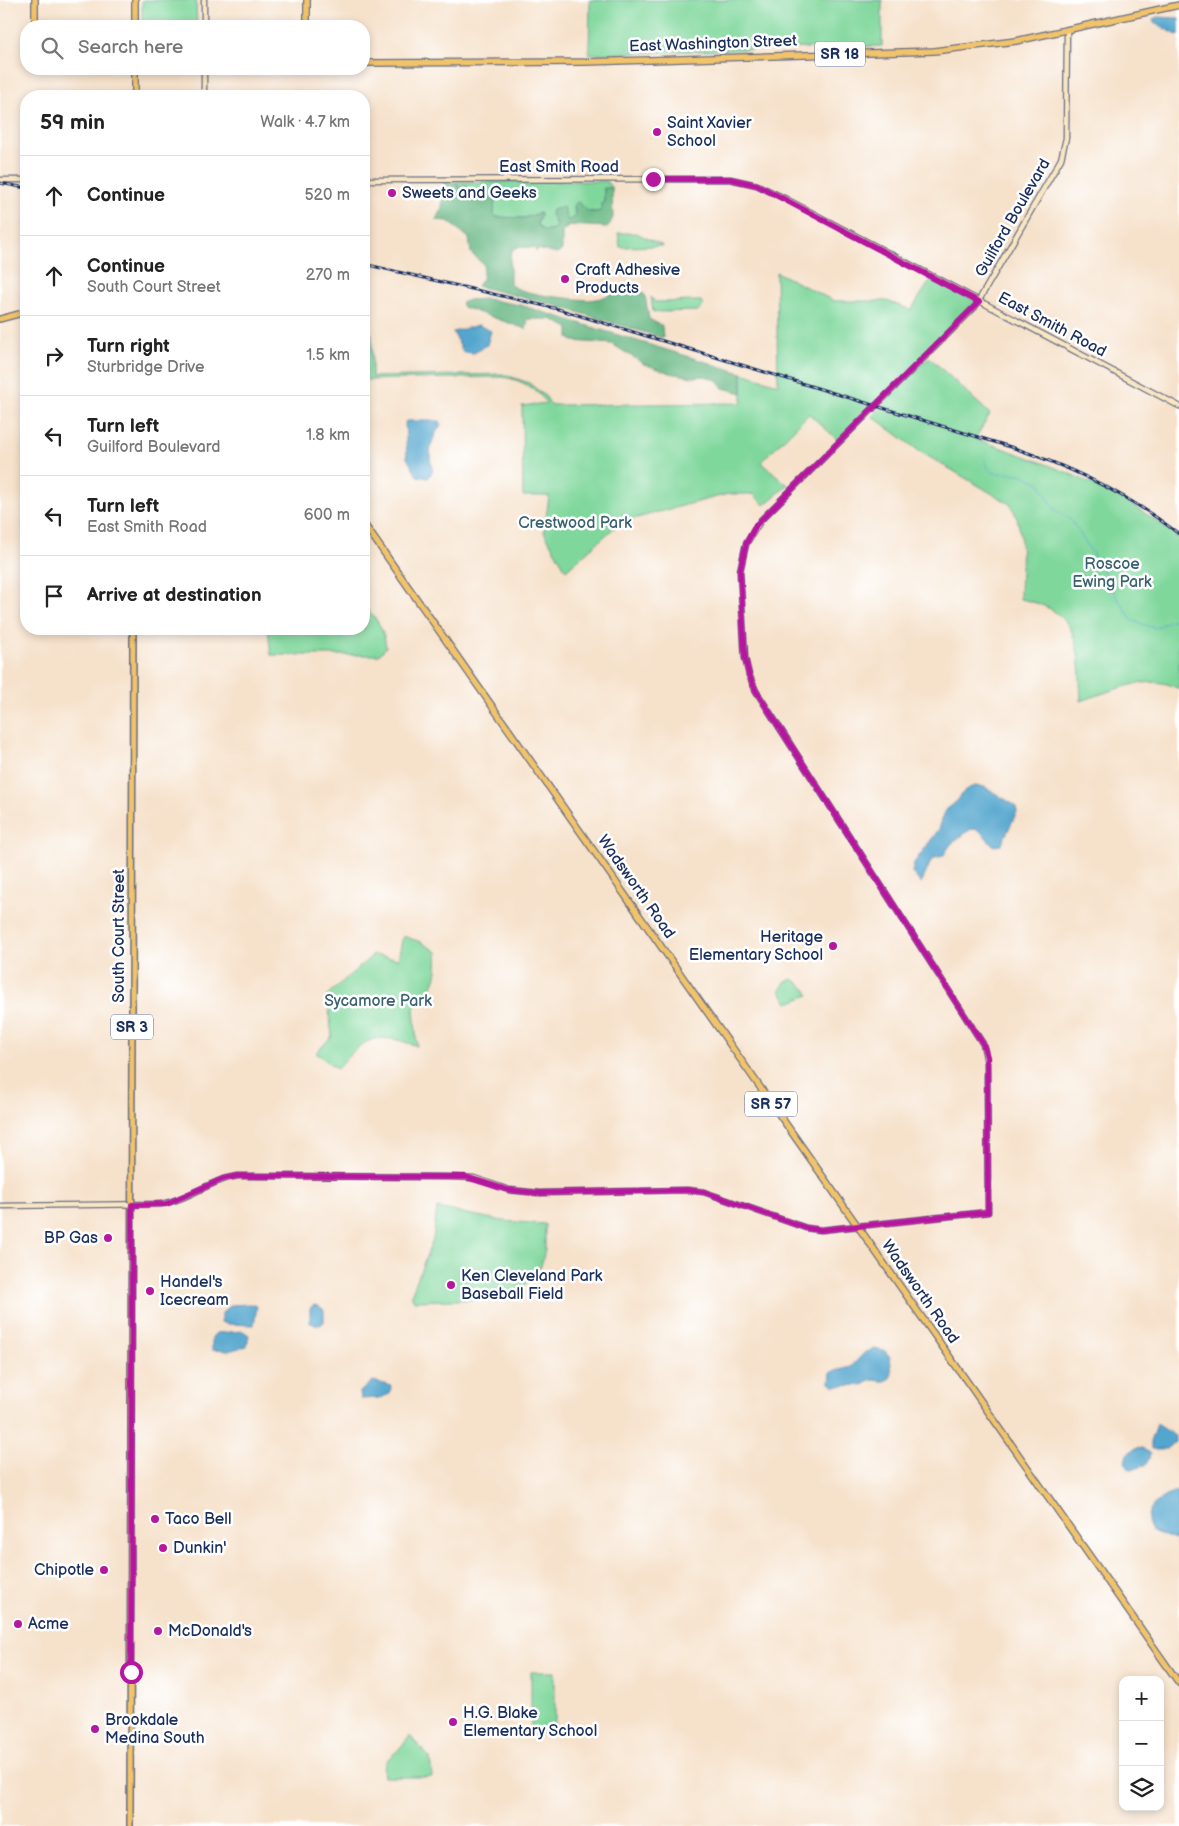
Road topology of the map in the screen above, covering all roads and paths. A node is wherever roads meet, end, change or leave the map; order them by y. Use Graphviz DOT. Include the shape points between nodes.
graph roads {
  1 [pos="34,0"];
  2 [pos="135,0"];
  3 [pos="204,0"];
  4 [pos="307,0"];
  5 [pos="1179,5"];
  6 [pos="35,20"];
  7 [pos="135,20"];
  8 [pos="204,20"];
  9 [pos="307,20"];
  10 [pos="1067,30"];
  11 [pos="370,63"];
  12 [pos="135,75"];
  13 [pos="204,75"];
  14 [pos="135,90"];
  15 [pos="204,90"];
  16 [pos="0,180"];
  17 [pos="20,180"];
  18 [pos="370,180"];
  19 [pos="979,302"];
  20 [pos="20,314"];
  21 [pos="0,319"];
  22 [pos="1179,406"];
  23 [pos="370,533"];
  24 [pos="133,635"];
  25 [pos="132,1205"];
  26 [pos="0,1206"];
  27 [pos="858,1228"];
  28 [pos="1179,1683"];
  29 [pos="130,1826"];
  1 -- 6 [label="highway"];
  2 -- 7 [label="highway"];
  3 -- 8 [label="street"];
  4 -- 9 [label="highway"];
  5 -- 10 [label="highway, East Washington Street / SR 18"];
  10 -- 11 [label="highway, East Washington Street / SR 18" via="993,45 924,52 585,62"];
  10 -- 19 [label="street, Guilford Boulevard" via="1066,138 1061,159"];
  12 -- 14 [label="highway"];
  13 -- 15 [label="street"];
  16 -- 17 [label="street"];
  18 -- 19 [label="street, East Smith Road" via="739,180 766,189"];
  19 -- 22 [label="street, East Smith Road"];
  19 -- 27 [label="street, Guilford Boulevard" via="756,525 746,544 740,571 745,658 756,691 983,1044 987,1057 988,1212"];
  20 -- 21 [label="main road"];
  23 -- 27 [label="highway, Wadsworth Road / SR 57"];
  24 -- 25 [label="main road, South Court Street / SR 3"];
  25 -- 26 [label="street"];
  25 -- 27 [label="street" via="166,1204 237,1176 466,1177 508,1190 539,1193 704,1192 806,1228"];
  25 -- 29 [label="main road, South Court Street / SR 3"];
  27 -- 28 [label="highway, Wadsworth Road / SR 57"];
}
